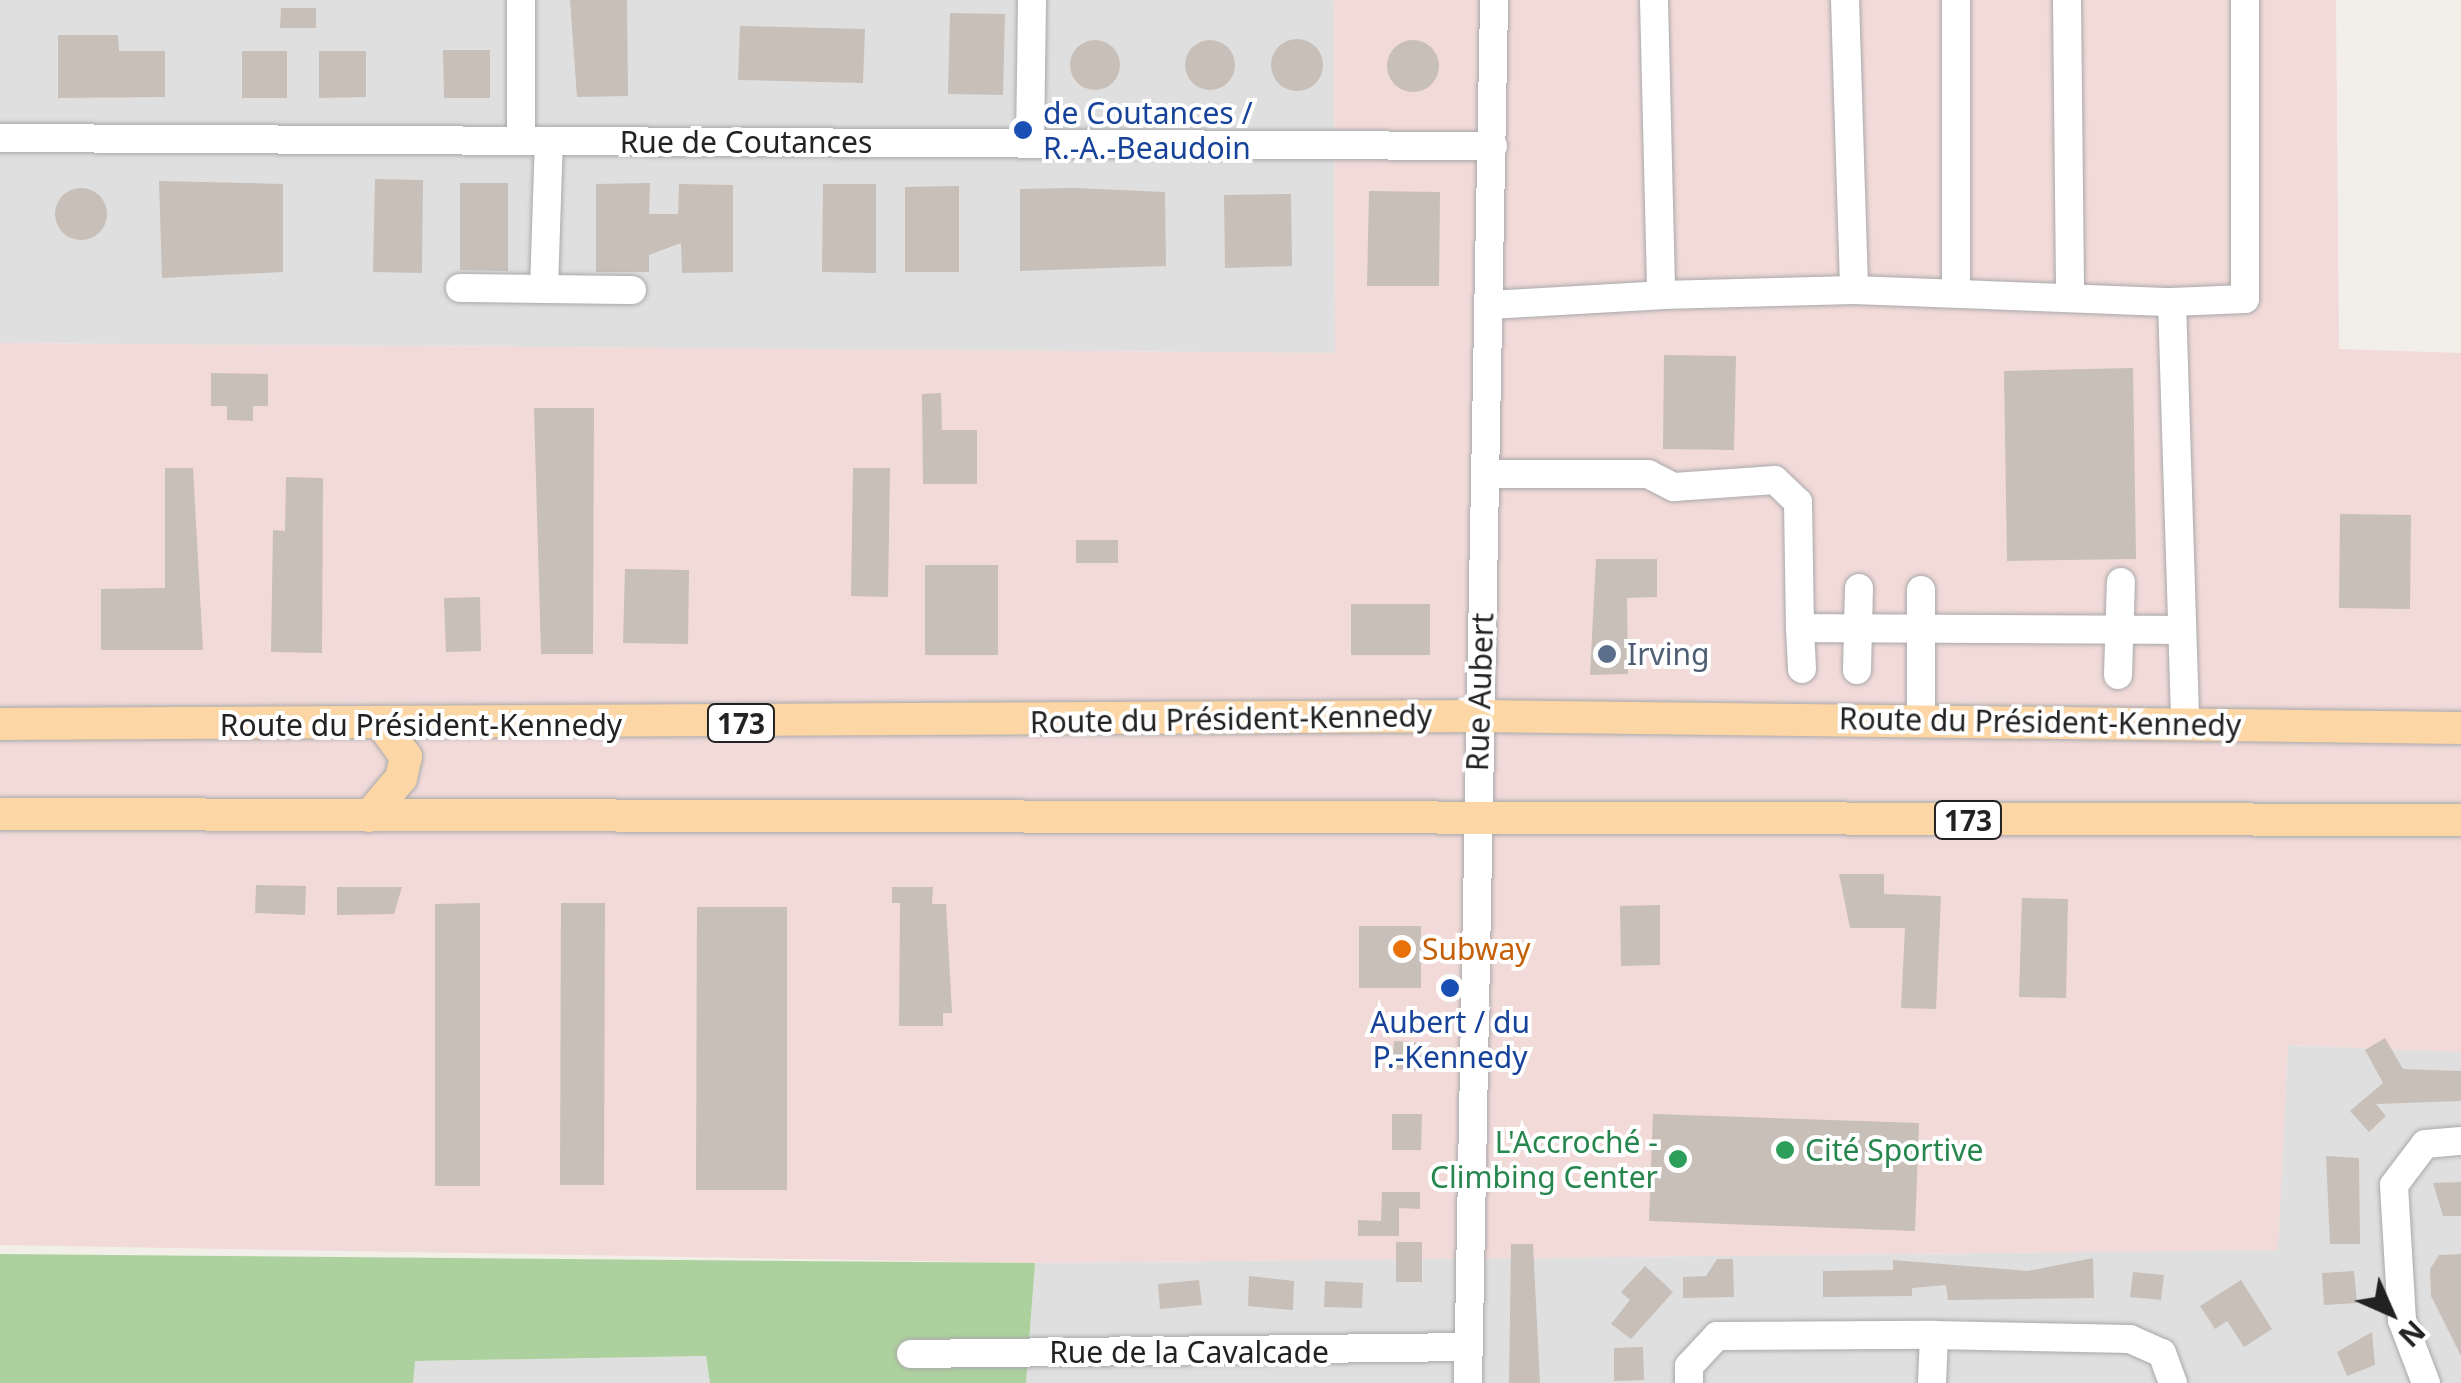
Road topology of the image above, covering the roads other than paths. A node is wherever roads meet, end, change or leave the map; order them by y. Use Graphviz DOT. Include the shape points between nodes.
graph roads {
  1 [pos="521,0"];
  2 [pos="1032,0"];
  3 [pos="1494,0"];
  4 [pos="1654,0"];
  5 [pos="1845,0"];
  6 [pos="1956,0"];
  7 [pos="2067,0"];
  8 [pos="2245,0"];
  9 [pos="0,138"];
  10 [pos="535,141"];
  11 [pos="1030,144"];
  12 [pos="1492,146"];
  13 [pos="460,288"];
  14 [pos="544,289"];
  15 [pos="632,290"];
  16 [pos="1854,290"];
  17 [pos="1956,292"];
  18 [pos="1661,295"];
  19 [pos="2070,296"];
  20 [pos="2172,302"];
  21 [pos="1490,304"];
  22 [pos="1486,474"];
  23 [pos="2122,582"];
  24 [pos="1859,588"];
  25 [pos="1921,590"];
  26 [pos="1800,628"];
  27 [pos="1858,628"];
  28 [pos="1922,628"];
  29 [pos="2120,630"];
  30 [pos="2182,630"];
  31 [pos="1802,669"];
  32 [pos="1857,670"];
  33 [pos="2118,675"];
  34 [pos="1481,716"];
  35 [pos="1921,720"];
  36 [pos="15,724"];
  37 [pos="2185,725"];
  38 [pos="384,726"];
  39 [pos="2461,728"];
  40 [pos="0,740"];
  41 [pos="0,814"];
  42 [pos="369,816"];
  43 [pos="2461,820"];
  44 [pos="1476,821"];
  45 [pos="2461,1140"];
  46 [pos="1934,1334"];
  47 [pos="1467,1347"];
  48 [pos="911,1354"];
  49 [pos="1237,1369"];
  50 [pos="1468,1383"];
  51 [pos="1689,1383"];
  52 [pos="1932,1383"];
  53 [pos="2173,1383"];
  54 [pos="2426,1383"];
  1 -- 10 [label="street"];
  2 -- 11 [label="street"];
  3 -- 12 [label="street, Rue Aubert"];
  4 -- 18 [label="street"];
  5 -- 16 [label="street"];
  6 -- 17 [label="street"];
  7 -- 19 [label="street"];
  8 -- 20 [label="street" via="2245,300"];
  9 -- 10 [label="street, Rue de Coutances"];
  10 -- 11 [label="street, Rue de Coutances"];
  10 -- 14 [label="street"];
  11 -- 12 [label="street, Rue de Coutances"];
  12 -- 21 [label="street, Rue Aubert"];
  13 -- 14 [label="street"];
  14 -- 15 [label="street"];
  16 -- 17 [label="street"];
  16 -- 18 [label="street"];
  17 -- 19 [label="street"];
  18 -- 21 [label="street"];
  19 -- 20 [label="street"];
  20 -- 30 [label="street"];
  21 -- 22 [label="street, Rue Aubert"];
  22 -- 26 [label="street" via="1648,474 1674,487 1775,480 1798,502"];
  22 -- 34 [label="street, Rue Aubert"];
  23 -- 29 [label="street"];
  24 -- 27 [label="street"];
  25 -- 28 [label="street"];
  26 -- 27 [label="street"];
  26 -- 31 [label="street"];
  27 -- 28 [label="street"];
  27 -- 32 [label="street"];
  28 -- 29 [label="street"];
  28 -- 35 [label="street"];
  29 -- 30 [label="street"];
  29 -- 33 [label="street"];
  30 -- 37 [label="street"];
  34 -- 35 [label="main road, Route du Président-Kennedy / 173"];
  34 -- 38 [label="main road, Route du Président-Kennedy / 173"];
  34 -- 44 [label="street, Rue Aubert"];
  35 -- 37 [label="main road, Route du Président-Kennedy / 173"];
  36 -- 38 [label="main road, Route du Président-Kennedy / 173"];
  36 -- 40 [label="main road"];
  37 -- 39 [label="main road, Route du Président-Kennedy / 173"];
  38 -- 42 [label="main road" via="406,757 395,788"];
  41 -- 42 [label="main road, 173"];
  42 -- 44 [label="main road, 173"];
  43 -- 44 [label="main road, 173"];
  44 -- 47 [label="street, Rue Aubert"];
  45 -- 54 [label="street" via="2425,1144 2394,1185 2402,1320"];
  46 -- 51 [label="street" via="1717,1336 1689,1366"];
  46 -- 52 [label="street"];
  46 -- 53 [label="street" via="2130,1338 2162,1353"];
  47 -- 49 [label="street, Rue de la Cavalcade"];
  47 -- 50 [label="street, Rue Aubert"];
  48 -- 49 [label="street, Rue de la Cavalcade"];
}
